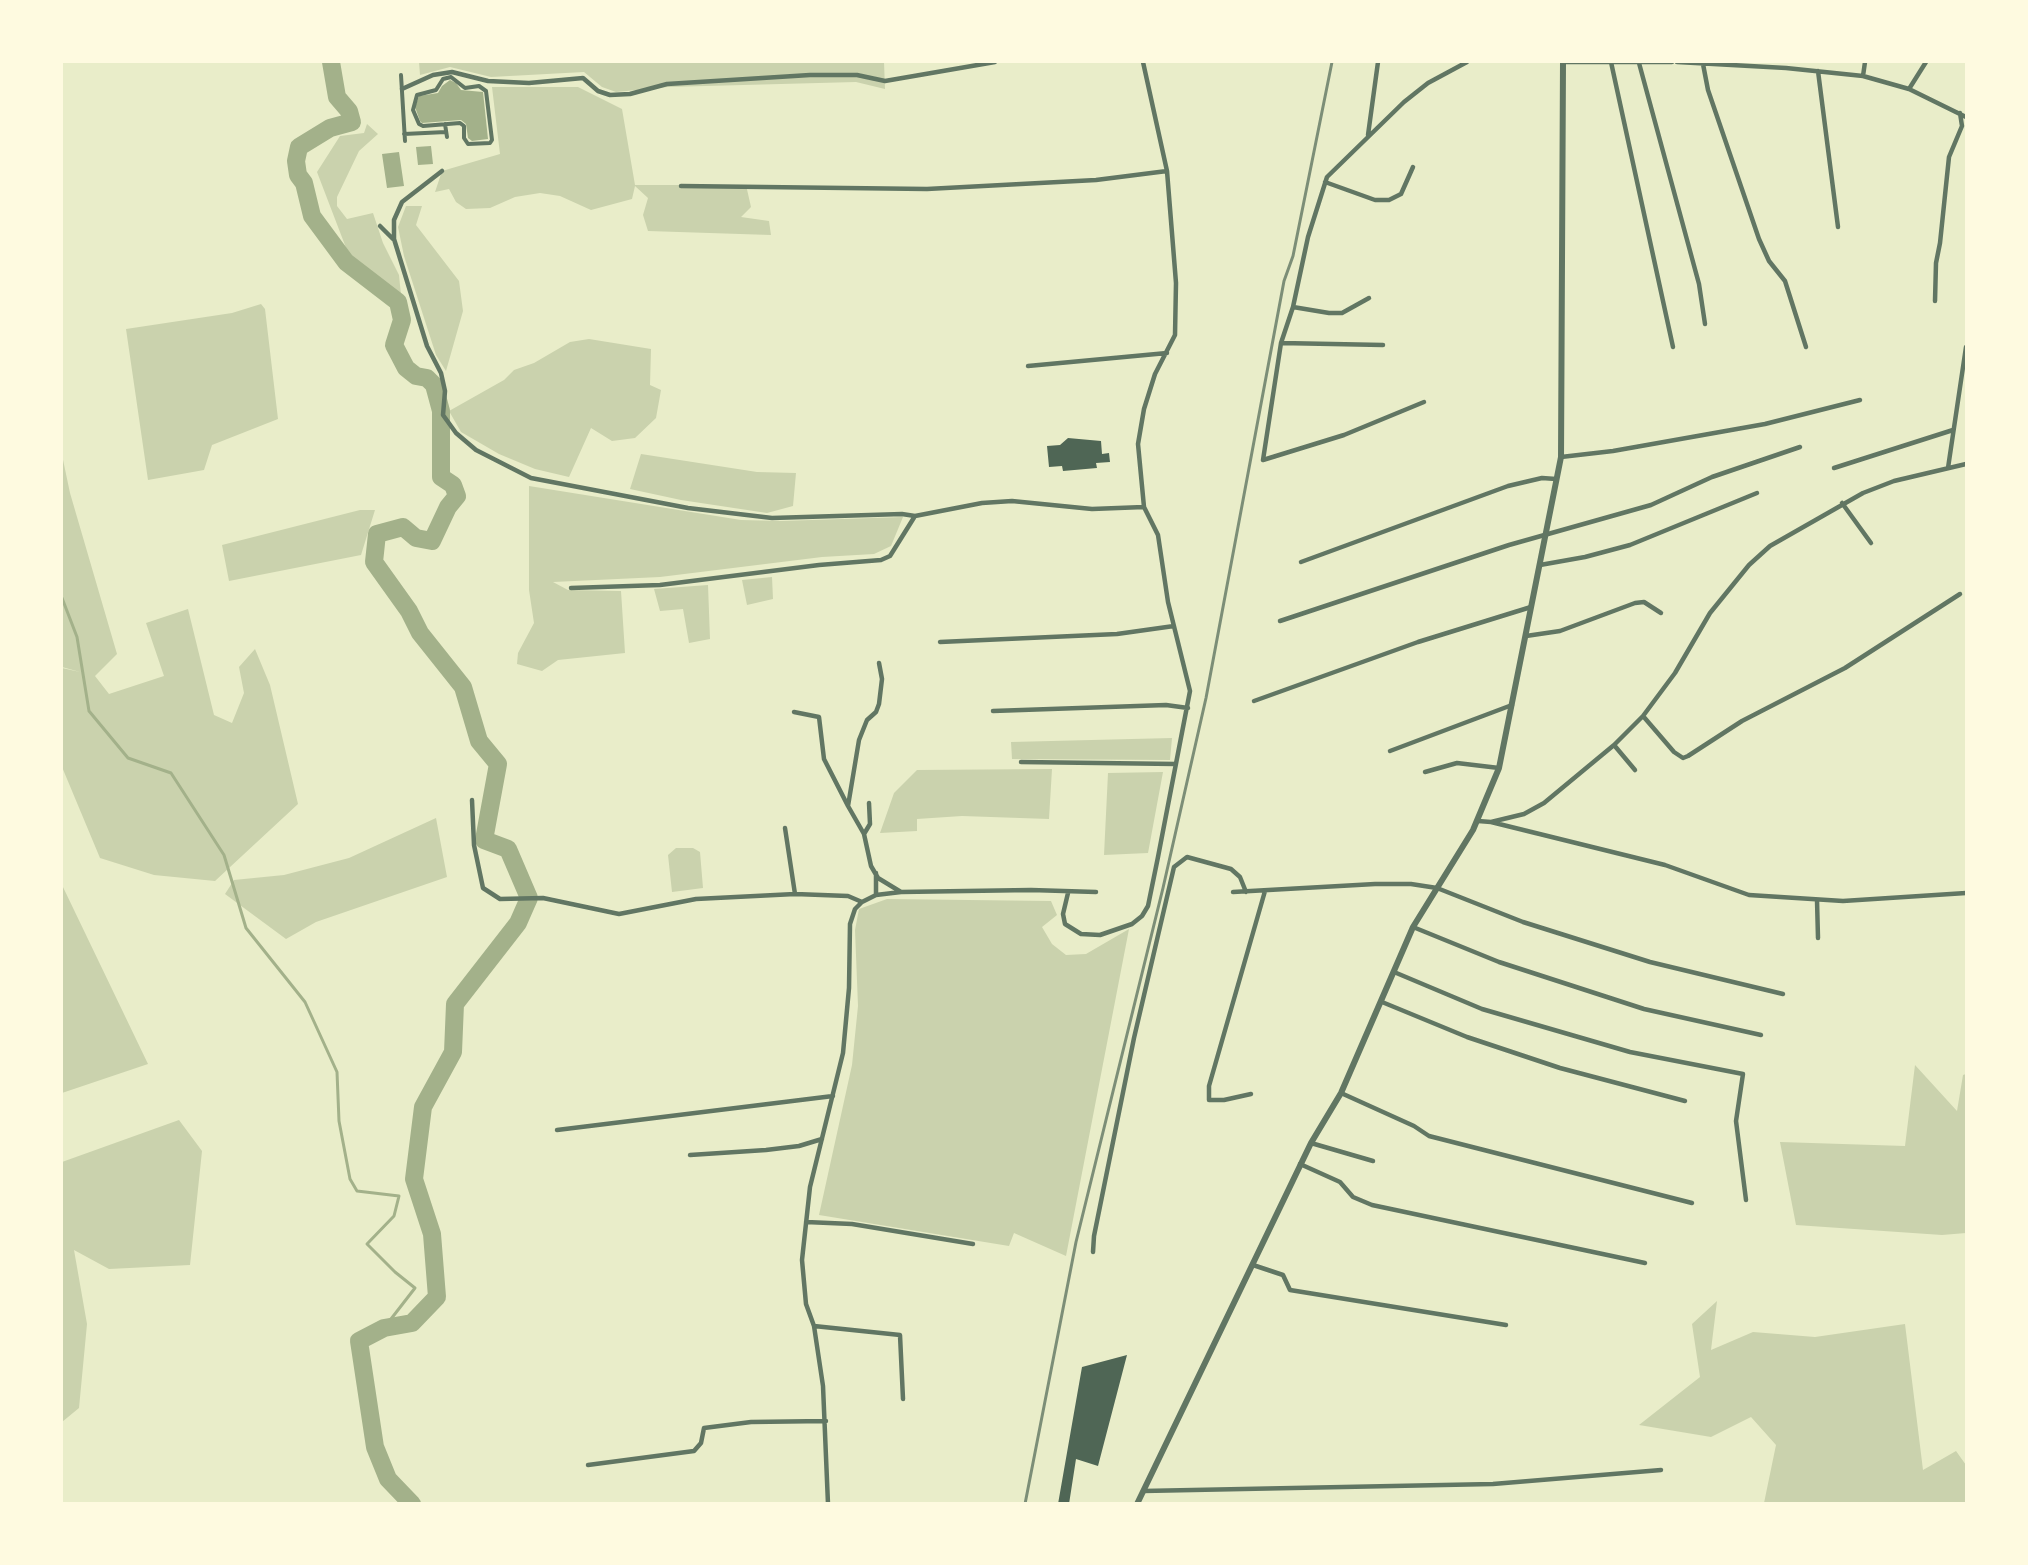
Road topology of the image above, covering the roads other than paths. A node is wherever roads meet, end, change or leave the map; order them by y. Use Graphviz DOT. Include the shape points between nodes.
graph roads {
  1 [pos="994,62"];
  2 [pos="1143,62"];
  3 [pos="1378,62"];
  4 [pos="1467,62"];
  5 [pos="1563,62"];
  6 [pos="1611,62"];
  7 [pos="1672,62"];
  8 [pos="1677,62"];
  9 [pos="1866,62"];
  10 [pos="1926,62"];
  11 [pos="1639,63"];
  12 [pos="1703,64"];
  13 [pos="1712,64"];
  14 [pos="1786,64"];
  15 [pos="1818,71"];
  16 [pos="401,75"];
  17 [pos="1863,76"];
  18 [pos="402,89"];
  19 [pos="1909,89"];
  20 [pos="403,109"];
  21 [pos="412,110"];
  22 [pos="1960,114"];
  23 [pos="1966,117"];
  24 [pos="445,124"];
  25 [pos="404,134"];
  26 [pos="1368,135"];
  27 [pos="405,141"];
  28 [pos="1413,167"];
  29 [pos="442,171"];
  30 [pos="1167,171"];
  31 [pos="1325,182"];
  32 [pos="681,186"];
  33 [pos="380,226"];
  34 [pos="1838,227"];
  35 [pos="394,239"];
  36 [pos="1369,298"];
  37 [pos="1935,301"];
  38 [pos="1293,307"];
  39 [pos="1705,324"];
  40 [pos="1281,343"];
  41 [pos="1383,345"];
  42 [pos="1673,347"];
  43 [pos="1806,347"];
  44 [pos="1966,347"];
  45 [pos="1167,353"];
  46 [pos="1028,366"];
  47 [pos="1860,400"];
  48 [pos="1424,402"];
  49 [pos="1953,430"];
  50 [pos="1800,447"];
  51 [pos="1561,457"];
  52 [pos="1966,464"];
  53 [pos="1834,468"];
  54 [pos="1948,468"];
  55 [pos="1556,479"];
  56 [pos="1757,493"];
  57 [pos="1842,503"];
  58 [pos="1144,507"];
  59 [pos="915,516"];
  60 [pos="1544,537"];
  61 [pos="1871,543"];
  62 [pos="1301,562"];
  63 [pos="1540,565"];
  64 [pos="571,588"];
  65 [pos="1960,594"];
  66 [pos="1531,607"];
  67 [pos="1661,614"];
  68 [pos="1280,621"];
  69 [pos="1174,626"];
  70 [pos="1526,636"];
  71 [pos="940,642"];
  72 [pos="879,663"];
  73 [pos="1254,701"];
  74 [pos="1512,705"];
  75 [pos="1188,708"];
  76 [pos="993,711"];
  77 [pos="794,712"];
  78 [pos="1643,716"];
  79 [pos="1614,745"];
  80 [pos="1390,751"];
  81 [pos="1021,762"];
  82 [pos="1176,764"];
  83 [pos="1499,768"];
  84 [pos="1635,770"];
  85 [pos="1425,772"];
  86 [pos="472,801"];
  87 [pos="870,803"];
  88 [pos="848,806"];
  89 [pos="1478,821"];
  90 [pos="1491,822"];
  91 [pos="785,828"];
  92 [pos="864,834"];
  93 [pos="876,873"];
  94 [pos="1437,888"];
  95 [pos="1265,891"];
  96 [pos="901,892"];
  97 [pos="1096,892"];
  98 [pos="1233,892"];
  99 [pos="1246,892"];
  100 [pos="1068,893"];
  101 [pos="1966,893"];
  102 [pos="795,894"];
  103 [pos="876,895"];
  104 [pos="1817,900"];
  105 [pos="862,902"];
  106 [pos="1413,927"];
  107 [pos="1818,938"];
  108 [pos="1394,972"];
  109 [pos="1783,994"];
  110 [pos="1382,1002"];
  111 [pos="1761,1035"];
  112 [pos="1251,1094"];
  113 [pos="1341,1094"];
  114 [pos="833,1096"];
  115 [pos="1685,1101"];
  116 [pos="557,1130"];
  117 [pos="822,1139"];
  118 [pos="1311,1143"];
  119 [pos="690,1155"];
  120 [pos="1374,1161"];
  121 [pos="1300,1164"];
  122 [pos="1746,1200"];
  123 [pos="1692,1203"];
  124 [pos="806,1222"];
  125 [pos="973,1244"];
  126 [pos="1094,1252"];
  127 [pos="1645,1263"];
  128 [pos="1253,1265"];
  129 [pos="1506,1325"];
  130 [pos="814,1326"];
  131 [pos="903,1399"];
  132 [pos="826,1421"];
  133 [pos="588,1465"];
  134 [pos="1661,1470"];
  135 [pos="1143,1491"];
  136 [pos="828,1503"];
  137 [pos="1137,1503"];
  1 -- 18 [label="street" via="885,81 857,75 810,75 668,84 610,95 598,92 583,78 488,81 452,72 433,75"];
  2 -- 30 [label="street"];
  3 -- 26 [label="street"];
  4 -- 26 [label="street" via="1428,83"];
  5 -- 6 [label="street"];
  5 -- 51 [label="street"];
  6 -- 11 [label="street"];
  6 -- 42 [label="street"];
  7 -- 11 [label="street"];
  8 -- 12 [label="street"];
  9 -- 17 [label="street"];
  10 -- 19 [label="street"];
  11 -- 39 [label="street" via="1699,284"];
  12 -- 13 [label="street"];
  12 -- 43 [label="street" via="1759,238 1768,261 1785,281"];
  13 -- 14 [label="street"];
  14 -- 15 [label="street"];
  15 -- 17 [label="street"];
  15 -- 34 [label="street"];
  16 -- 18 [label="street"];
  17 -- 19 [label="street"];
  18 -- 20 [label="street"];
  19 -- 22 [label="street"];
  20 -- 21 [label="street"];
  20 -- 25 [label="street"];
  21 -- 24 [label="street" via="421,125"];
  21 -- 24 [label="street" via="417,95 436,90 447,78 454,78 465,88 479,86 485,90 490,143 468,144 461,124"];
  22 -- 23 [label="street"];
  22 -- 37 [label="street" via="1962,126 1949,157"];
  24 -- 25 [label="street" via="446,135"];
  25 -- 27 [label="street"];
  26 -- 31 [label="street"];
  28 -- 31 [label="street" via="1401,194 1389,200 1375,201"];
  29 -- 35 [label="street" via="402,202 394,220"];
  30 -- 32 [label="street" via="1096,180 927,189"];
  30 -- 45 [label="street" via="1176,283 1175,335"];
  31 -- 38 [label="street"];
  33 -- 35 [label="street"];
  35 -- 59 [label="street" via="426,346 441,373 445,391 443,415 476,450 531,478 715,512 772,518"];
  36 -- 38 [label="street" via="1342,313"];
  38 -- 40 [label="street"];
  40 -- 41 [label="street"];
  40 -- 48 [label="street" via="1263,460 1344,435"];
  44 -- 49 [label="street"];
  45 -- 46 [label="street"];
  45 -- 58 [label="street" via="1150,392 1138,444"];
  47 -- 51 [label="street" via="1765,424"];
  49 -- 53 [label="street"];
  49 -- 54 [label="street"];
  50 -- 60 [label="street" via="1713,477 1651,505"];
  51 -- 55 [label="street"];
  52 -- 54 [label="street"];
  54 -- 57 [label="street" via="1894,481"];
  55 -- 60 [label="street"];
  55 -- 62 [label="street" via="1542,478 1509,486"];
  56 -- 63 [label="street" via="1630,545"];
  57 -- 61 [label="street"];
  57 -- 78 [label="street" via="1770,546 1749,565 1710,613 1675,673"];
  58 -- 59 [label="street" via="1092,509 1012,501"];
  58 -- 69 [label="street" via="1158,535"];
  59 -- 64 [label="street" via="890,556 881,560 660,585"];
  60 -- 63 [label="street"];
  60 -- 68 [label="street" via="1470,557"];
  63 -- 66 [label="street"];
  65 -- 78 [label="street" via="1845,668 1742,721 1683,758"];
  66 -- 70 [label="street"];
  66 -- 73 [label="street" via="1418,642"];
  67 -- 70 [label="street" via="1644,602 1635,603 1560,631"];
  69 -- 71 [label="street" via="1117,634"];
  69 -- 75 [label="street" via="1190,691"];
  70 -- 74 [label="street"];
  72 -- 88 [label="street" via="879,704 859,740"];
  74 -- 80 [label="street"];
  74 -- 83 [label="street"];
  75 -- 76 [label="street" via="1166,705"];
  75 -- 82 [label="street"];
  77 -- 88 [label="street" via="819,717 824,759"];
  78 -- 79 [label="street"];
  79 -- 84 [label="street"];
  79 -- 90 [label="street" via="1544,804 1524,814"];
  81 -- 82 [label="street"];
  82 -- 100 [label="street" via="1148,906 1142,915 1132,924 1100,935 1081,934 1065,924"];
  83 -- 85 [label="street" via="1457,763"];
  83 -- 89 [label="street"];
  86 -- 102 [label="street" via="474,845 483,888 500,899 543,898 619,914 696,899"];
  87 -- 92 [label="street" via="870,824"];
  88 -- 92 [label="street"];
  89 -- 90 [label="street"];
  89 -- 94 [label="street"];
  90 -- 104 [label="street" via="1665,865 1749,895"];
  91 -- 102 [label="street"];
  92 -- 93 [label="street"];
  93 -- 96 [label="street"];
  93 -- 103 [label="street"];
  94 -- 95 [label="street" via="1375,884"];
  94 -- 106 [label="street"];
  94 -- 109 [label="street" via="1523,922 1650,962"];
  95 -- 99 [label="street"];
  95 -- 112 [label="street" via="1209,1086 1209,1100"];
  96 -- 100 [label="street"];
  96 -- 103 [label="street"];
  97 -- 100 [label="street"];
  98 -- 99 [label="street"];
  99 -- 126 [label="street" via="1240,877 1231,869 1187,857 1174,867 1134,1038"];
  101 -- 104 [label="street"];
  102 -- 105 [label="street" via="848,896"];
  103 -- 105 [label="street"];
  104 -- 107 [label="street"];
  105 -- 114 [label="street" via="850,924 843,1053"];
  106 -- 108 [label="street"];
  106 -- 111 [label="street" via="1499,962 1644,1010"];
  108 -- 110 [label="street"];
  108 -- 122 [label="street" via="1482,1009 1630,1052 1743,1074 1736,1121"];
  110 -- 113 [label="street"];
  110 -- 115 [label="street" via="1519,1055"];
  113 -- 118 [label="street"];
  113 -- 123 [label="street" via="1429,1136"];
  114 -- 116 [label="street"];
  114 -- 117 [label="street"];
  117 -- 119 [label="street" via="766,1150"];
  117 -- 124 [label="street"];
  118 -- 120 [label="street"];
  118 -- 121 [label="street"];
  121 -- 127 [label="street" via="1340,1182 1353,1197 1372,1205"];
  121 -- 128 [label="street"];
  124 -- 125 [label="street" via="852,1224"];
  124 -- 130 [label="street" via="802,1260 806,1304"];
  128 -- 129 [label="street" via="1283,1275 1290,1290"];
  128 -- 135 [label="street"];
  130 -- 131 [label="street" via="900,1335"];
  130 -- 132 [label="street"];
  132 -- 133 [label="street" via="751,1422 704,1428 701,1443 694,1451"];
  132 -- 136 [label="street"];
  134 -- 135 [label="street" via="1493,1484"];
  135 -- 137 [label="street"];
}
